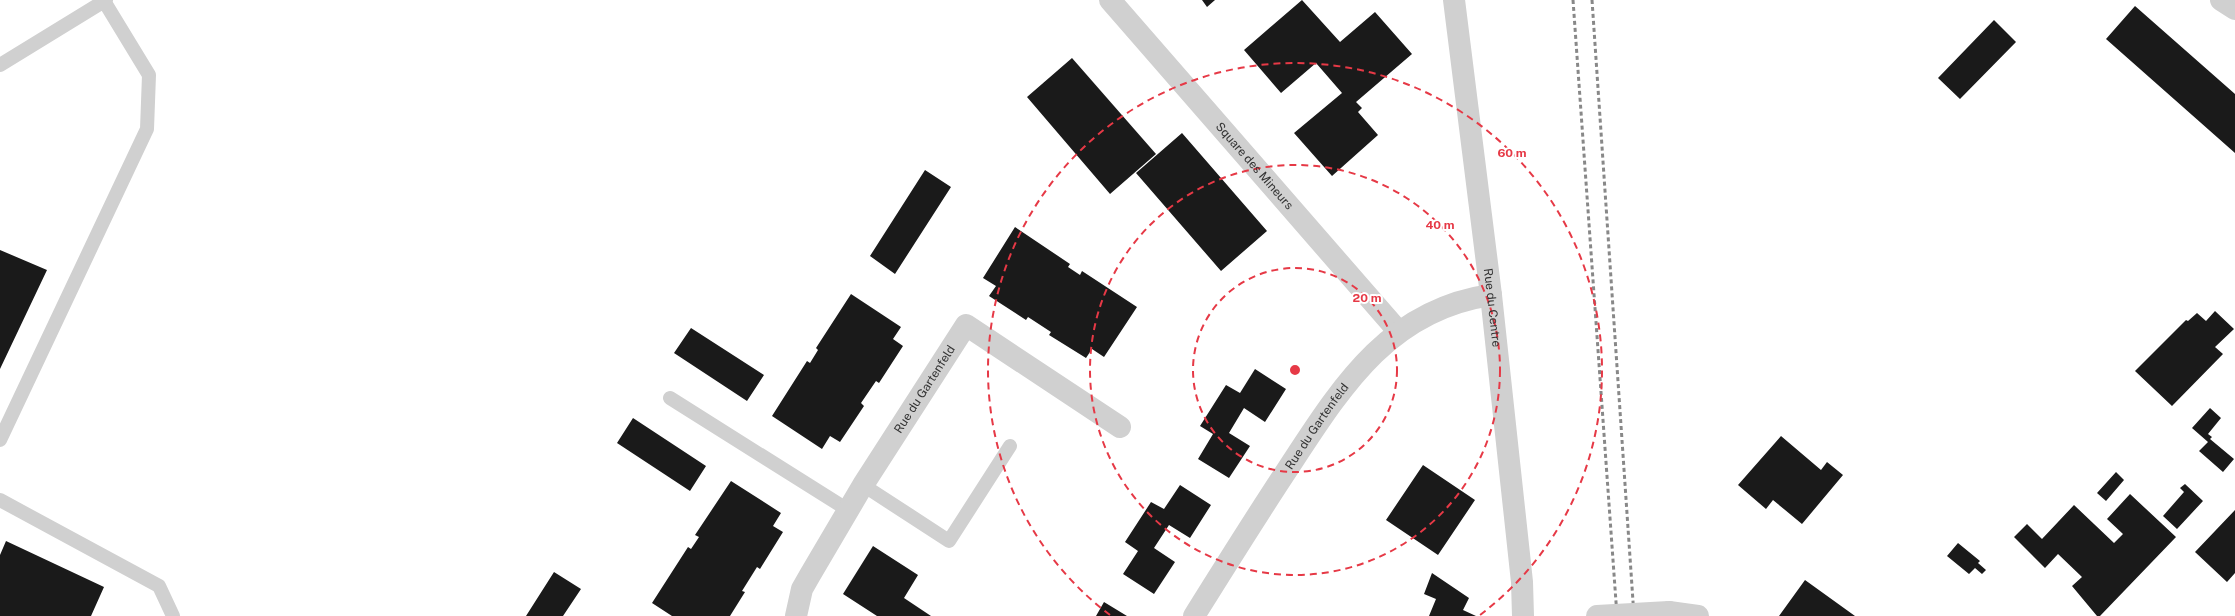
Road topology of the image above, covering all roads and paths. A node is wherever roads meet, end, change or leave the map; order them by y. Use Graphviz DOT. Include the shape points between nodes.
graph roads {
  1 [pos="1110,0"];
  2 [pos="1454,0"];
  3 [pos="2221,0"];
  4 [pos="105,1"];
  5 [pos="2235,9"];
  6 [pos="0,65"];
  7 [pos="1491,295"];
  8 [pos="1398,332"];
  9 [pos="670,398"];
  10 [pos="1120,427"];
  11 [pos="0,440"];
  12 [pos="1010,446"];
  13 [pos="864,485"];
  14 [pos="0,500"];
  15 [pos="848,510"];
  16 [pos="173,616"];
  17 [pos="796,616"];
  18 [pos="1194,616"];
  19 [pos="1523,616"];
  20 [pos="1598,616"];
  21 [pos="1698,616"];
  1 -- 8 [label="street, Square des Mineurs"];
  2 -- 7 [label="street, Rue du Centre"];
  3 -- 5 [label="street"];
  4 -- 6 [label="lane"];
  4 -- 11 [label="lane" via="150,75 147,128"];
  7 -- 8 [label="street, Rue du Gartenfeld" via="1444,307"];
  7 -- 19 [label="street, Rue du Centre" via="1522,582"];
  8 -- 18 [label="street, Rue du Gartenfeld" via="1364,362 1339,393"];
  9 -- 15 [label="lane"];
  10 -- 13 [label="street, Rue du Gartenfeld" via="966,325"];
  12 -- 13 [label="lane" via="950,541"];
  13 -- 15 [label="street, Rue du Gartenfeld"];
  14 -- 16 [label="lane" via="159,586"];
  15 -- 17 [label="street, Rue du Gartenfeld" via="802,590"];
  20 -- 21 [label="street, bridge" via="1669,612"];
}
